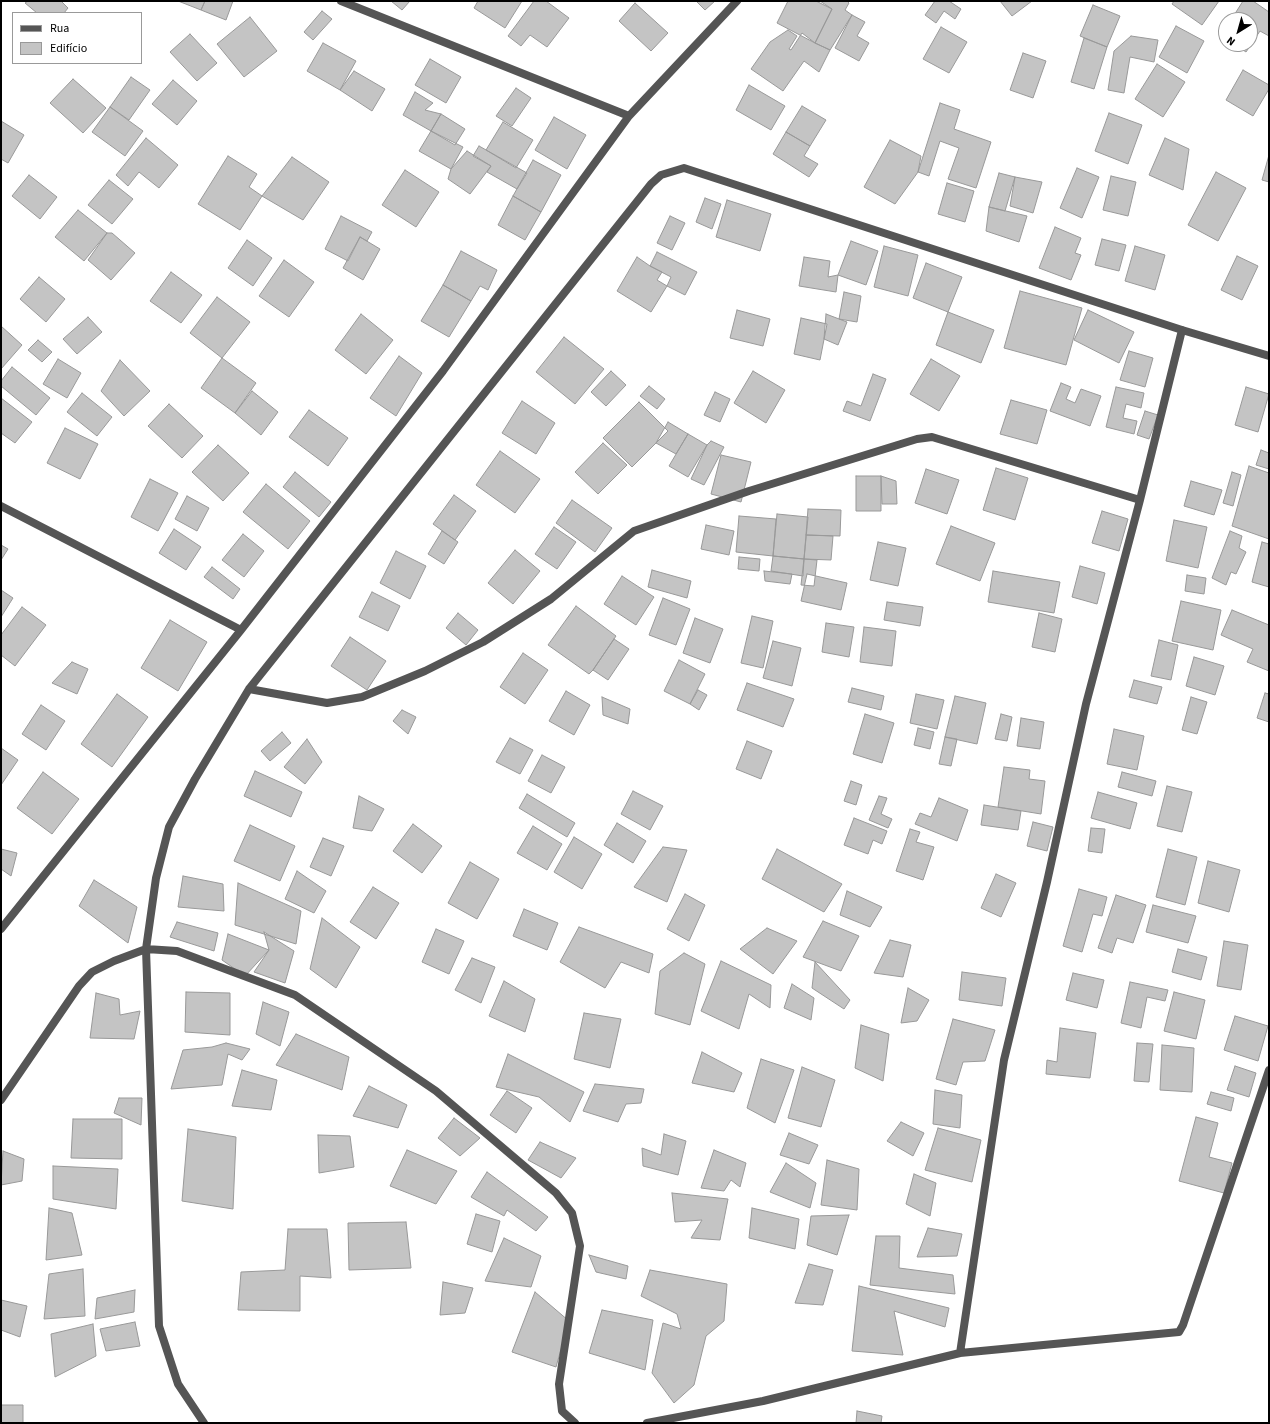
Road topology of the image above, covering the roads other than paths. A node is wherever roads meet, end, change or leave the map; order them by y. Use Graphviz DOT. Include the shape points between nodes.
graph roads {
  1 [pos="341,1"];
  2 [pos="737,1"];
  3 [pos="629,116"];
  4 [pos="1182,330"];
  5 [pos="1269,356"];
  6 [pos="1140,500"];
  7 [pos="1,506"];
  8 [pos="241,630"];
  9 [pos="249,689"];
  10 [pos="1,930"];
  11 [pos="146,950"];
  12 [pos="1269,1070"];
  13 [pos="1,1100"];
  14 [pos="960,1353"];
  15 [pos="204,1423"];
  16 [pos="575,1423"];
  17 [pos="647,1423"];
  1 -- 3 [label="street"];
  2 -- 3 [label="street"];
  3 -- 8 [label="street" via="442,371"];
  4 -- 5 [label="street"];
  4 -- 6 [label="street"];
  4 -- 9 [label="street" via="684,168 670,171 650,184"];
  6 -- 9 [label="street" via="932,437 917,439 750,490 634,531 551,599 483,642 425,671 362,697 327,703"];
  6 -- 14 [label="street" via="1086,704 1004,1060"];
  7 -- 8 [label="street"];
  8 -- 10 [label="street"];
  9 -- 11 [label="street" via="169,827 156,878"];
  11 -- 13 [label="street" via="92,972 79,986"];
  11 -- 15 [label="street" via="159,1326 178,1384"];
  11 -- 16 [label="street" via="177,951 295,995 436,1091 556,1193 572,1213 580,1246 559,1384 562,1411"];
  12 -- 14 [label="street" via="1186,1318 1179,1332"];
  14 -- 17 [label="street" via="763,1401"];
}
